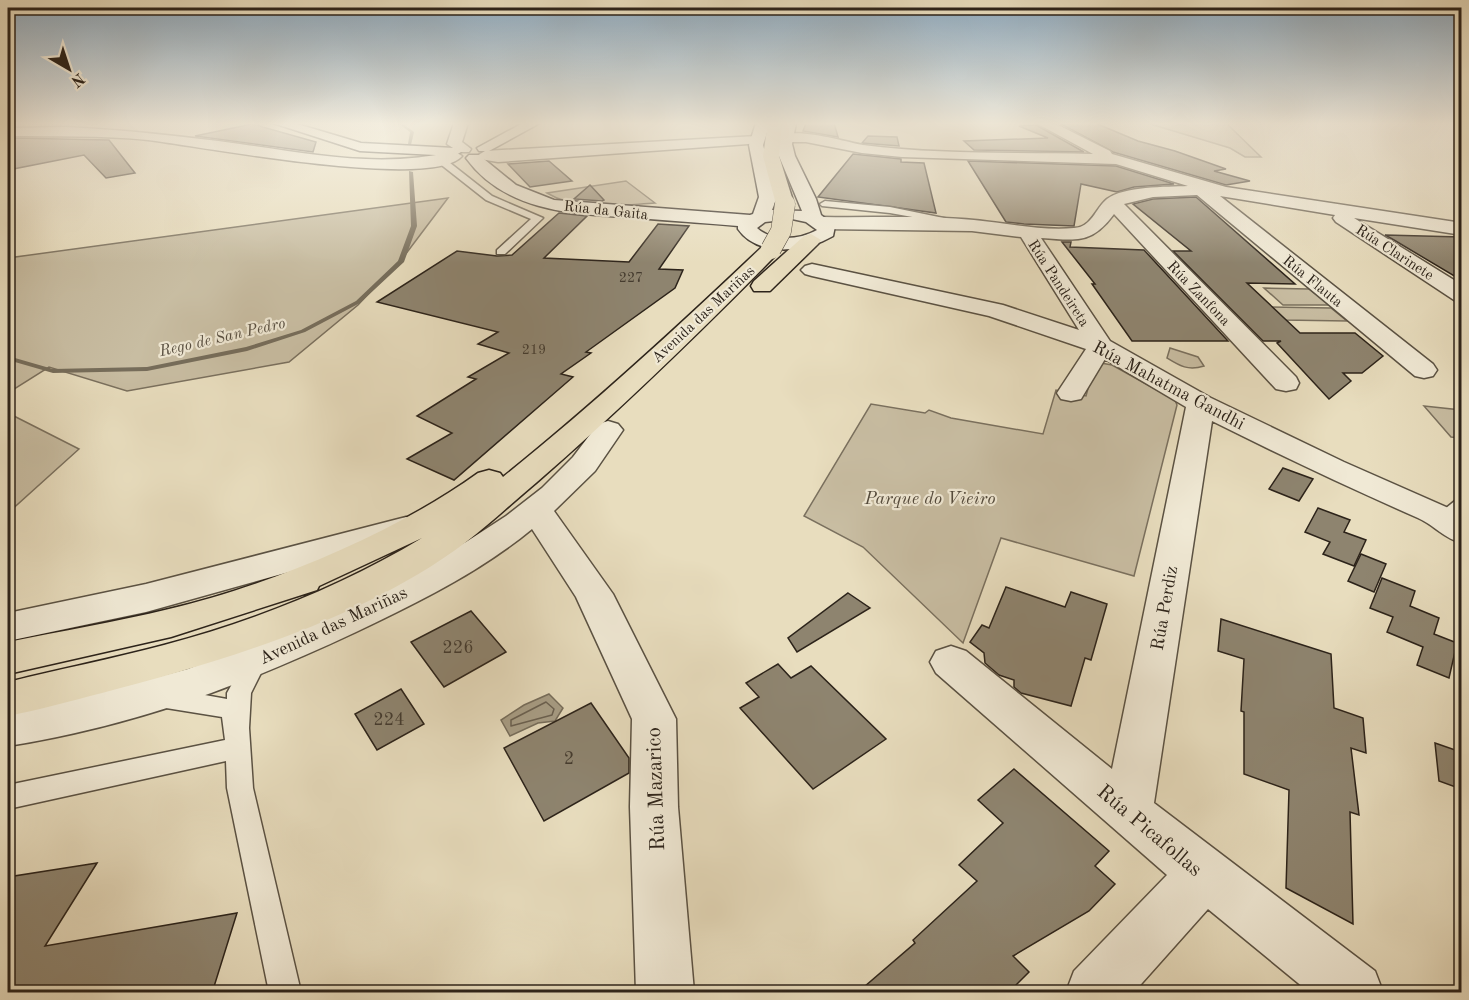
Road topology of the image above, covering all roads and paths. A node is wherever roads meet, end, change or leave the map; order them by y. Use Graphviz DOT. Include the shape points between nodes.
graph roads {
  1 [pos="474,170"];
  2 [pos="484,170"];
  3 [pos="763,170"];
  4 [pos="775,170"];
  5 [pos="793,170"];
  6 [pos="1148,170"];
  7 [pos="1213,192"];
  8 [pos="1113,202"];
  9 [pos="1329,210"];
  10 [pos="915,219"];
  11 [pos="819,223"];
  12 [pos="1461,229"];
  13 [pos="757,231"];
  14 [pos="1027,232"];
  15 [pos="501,252"];
  16 [pos="812,270"];
  17 [pos="1461,295"];
  18 [pos="1101,346"];
  19 [pos="1424,370"];
  20 [pos="1286,383"];
  21 [pos="1071,393"];
  22 [pos="1201,404"];
  23 [pos="608,430"];
  24 [pos="536,488"];
  25 [pos="1456,518"];
  26 [pos="417,526"];
  27 [pos="285,587"];
  28 [pos="361,588"];
  29 [pos="8,627"];
  30 [pos="8,658"];
  31 [pos="256,661"];
  32 [pos="951,662"];
  33 [pos="146,698"];
  34 [pos="8,699"];
  35 [pos="8,727"];
  36 [pos="237,738"];
  37 [pos="8,797"];
  38 [pos="1128,812"];
  39 [pos="1204,874"];
  40 [pos="285,993"];
  41 [pos="666,993"];
  42 [pos="1095,993"];
  43 [pos="1354,993"];
  1 -- 15 [label="lane, Rúa da Gaita" via="489,198 538,218"];
  2 -- 13 [label="street, Rúa da Gaita" via="536,201 573,208 717,220"];
  3 -- 13 [label="street" via="768,198"];
  4 -- 13 [label="highway, Avenida das Mariñas, bridge" via="785,204 782,231"];
  5 -- 11 [label="street"];
  6 -- 7 [label="street"];
  7 -- 8 [label="street" via="1137,193"];
  7 -- 9 [label="street"];
  7 -- 19 [label="street, Rúa Flauta"];
  8 -- 14 [label="street" via="1094,228 1077,234"];
  8 -- 20 [label="street, Rúa Zanfona"];
  9 -- 12 [label="street"];
  9 -- 17 [label="street, Rúa Clarinete"];
  10 -- 11 [label="lane"];
  10 -- 11 [label="street"];
  10 -- 14 [label="street"];
  11 -- 13 [label="street" via="781,214"];
  11 -- 13 [label="street" via="776,242"];
  11 -- 23 [label="highway"];
  13 -- 24 [label="highway, Avenida das Mariñas" via="695,324"];
  13 -- 26 [label="highway" via="753,245 732,269 583,401 483,485"];
  14 -- 18 [label="street, Rúa Pandeireta"];
  16 -- 18 [label="street, Rúa Mahatma Gandhi" via="995,310"];
  18 -- 21 [label="street, Rúa Pandeireta"];
  18 -- 22 [label="street, Rúa Mahatma Gandhi"];
  22 -- 25 [label="street, Rúa Mahatma Gandhi" via="1334,469"];
  22 -- 38 [label="street, Rúa Perdiz"];
  23 -- 24 [label="street, Avenida das Mariñas" via="594,454"];
  23 -- 28 [label="highway" via="547,482 477,532"];
  24 -- 27 [label="highway, Avenida das Mariñas"];
  24 -- 28 [label="highway, Avenida das Mariñas"];
  24 -- 31 [label="street, Avenida das Mariñas" via="486,545 397,597"];
  24 -- 41 [label="street, Rúa Mazarico" via="594,594 654,719 654,807"];
  26 -- 27 [label="highway"];
  26 -- 29 [label="street" via="146,598"];
  27 -- 30 [label="highway, Avenida das Mariñas" via="171,623"];
  28 -- 34 [label="highway, Avenida das Mariñas" via="263,629 164,661"];
  31 -- 33 [label="street, Avenida das Mariñas"];
  31 -- 36 [label="lane" via="239,693"];
  32 -- 38 [label="street, Rúa Picafollas"];
  33 -- 35 [label="street, Avenida das Mariñas"];
  33 -- 36 [label="lane" via="175,697 231,711"];
  36 -- 37 [label="lane"];
  36 -- 40 [label="lane" via="240,788"];
  38 -- 39 [label="street, Rúa Picafollas"];
  39 -- 42 [label="street"];
  39 -- 43 [label="street, Rúa Picafollas"];
}
